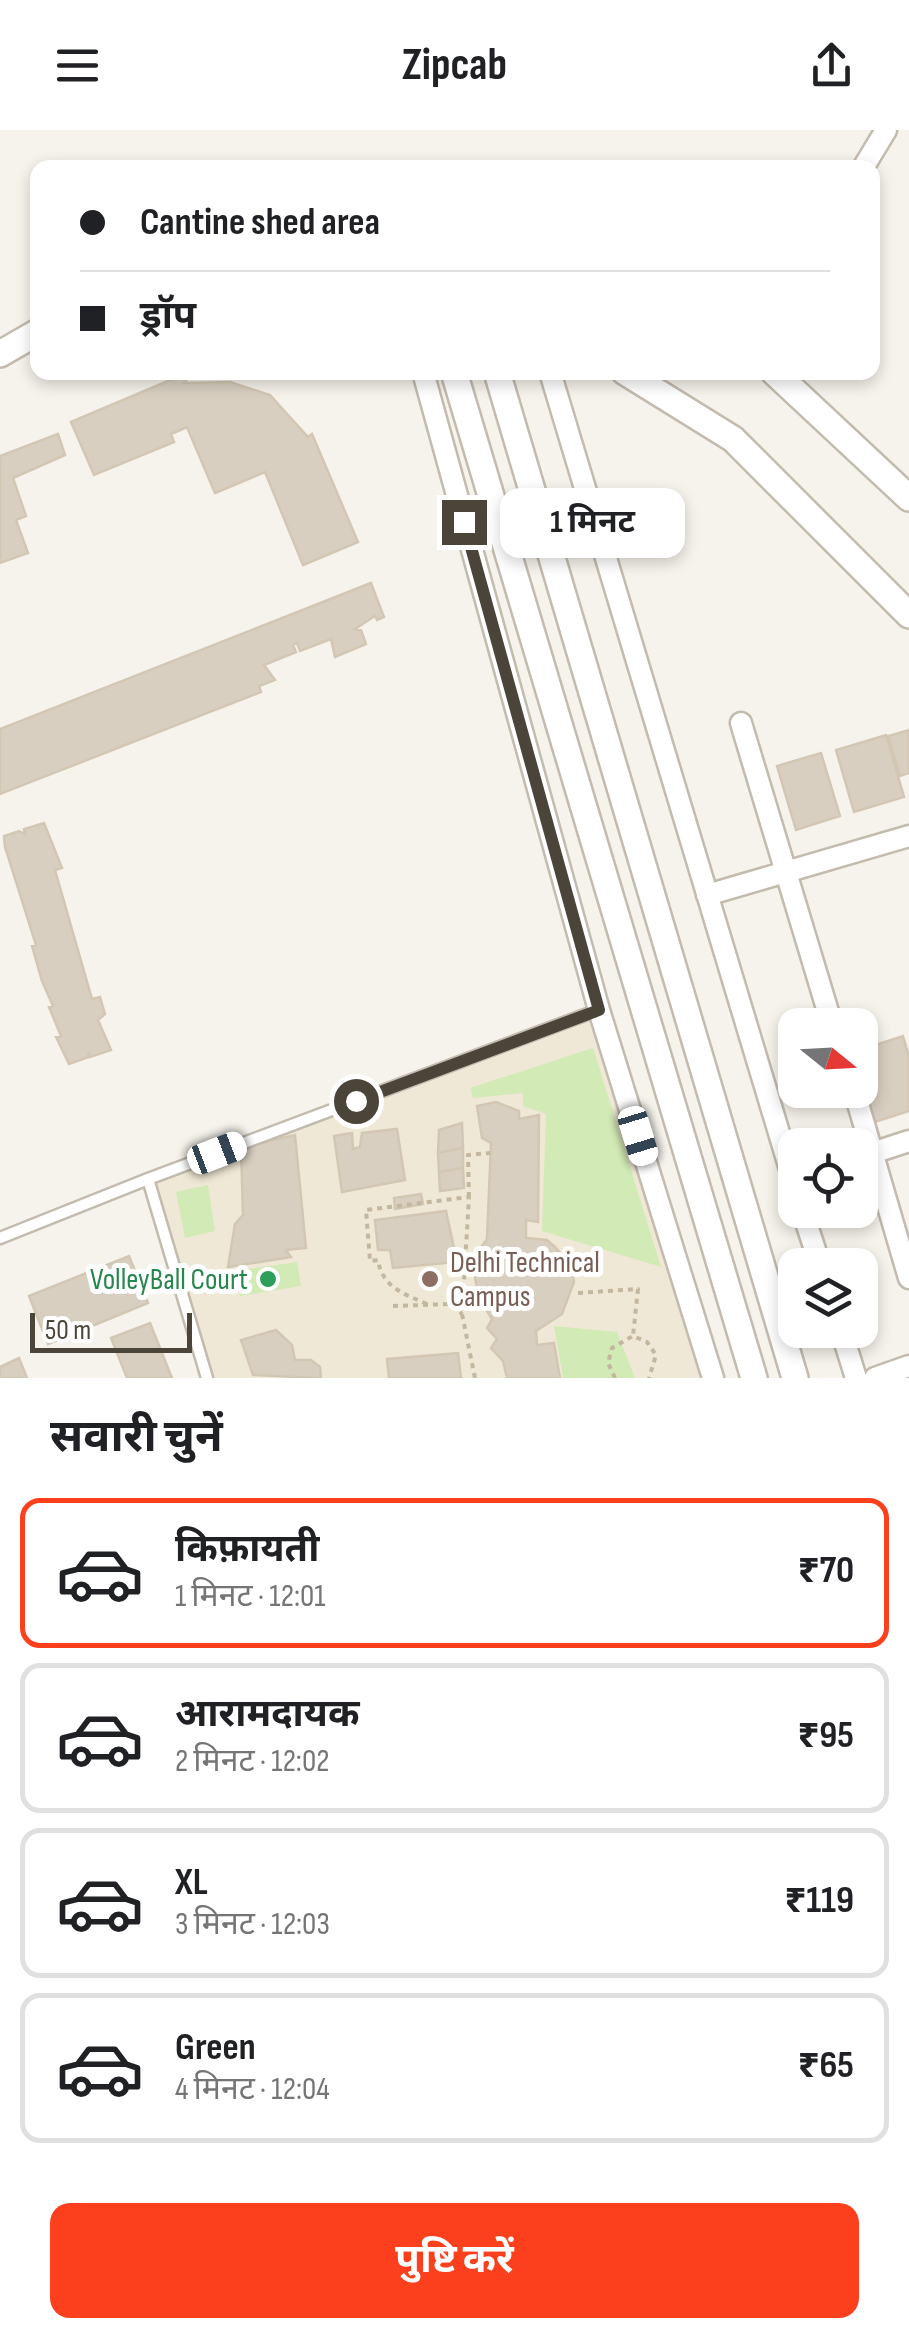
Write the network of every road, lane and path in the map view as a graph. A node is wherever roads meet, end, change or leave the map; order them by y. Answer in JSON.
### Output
{"nodes":[{"id":1,"x":886,"y":130,"type":"edge"},
{"id":2,"x":868,"y":160,"type":"edge"},
{"id":3,"x":30,"y":337,"type":"edge"},
{"id":4,"x":0,"y":354,"type":"edge"},
{"id":5,"x":425,"y":380,"type":"edge"},
{"id":6,"x":456,"y":380,"type":"edge"},
{"id":7,"x":500,"y":380,"type":"edge"},
{"id":8,"x":552,"y":380,"type":"edge"},
{"id":9,"x":638,"y":380,"type":"edge"},
{"id":10,"x":783,"y":380,"type":"edge"},
{"id":11,"x":909,"y":498,"type":"edge"},
{"id":12,"x":909,"y":615,"type":"edge"},
{"id":13,"x":740,"y":724,"type":"dead end"},
{"id":14,"x":909,"y":836,"type":"edge"},
{"id":15,"x":785,"y":872,"type":"junction"},
{"id":16,"x":707,"y":896,"type":"junction"},
{"id":17,"x":827,"y":1008,"type":"edge"},
{"id":18,"x":599,"y":1010,"type":"junction"},
{"id":19,"x":778,"y":1128,"type":"edge"},
{"id":20,"x":909,"y":1141,"type":"edge"},
{"id":21,"x":878,"y":1151,"type":"edge"},
{"id":22,"x":490,"y":1152,"type":"dead end"},
{"id":23,"x":148,"y":1179,"type":"junction"},
{"id":24,"x":878,"y":1189,"type":"edge"},
{"id":25,"x":469,"y":1196,"type":"junction"},
{"id":26,"x":0,"y":1238,"type":"edge"},
{"id":27,"x":909,"y":1278,"type":"edge"},
{"id":28,"x":578,"y":1293,"type":"dead end"},
{"id":29,"x":427,"y":1304,"type":"junction"},
{"id":30,"x":392,"y":1306,"type":"dead end"},
{"id":31,"x":462,"y":1314,"type":"junction"},
{"id":32,"x":633,"y":1336,"type":"junction"},
{"id":33,"x":846,"y":1348,"type":"edge"},
{"id":34,"x":909,"y":1366,"type":"edge"},
{"id":35,"x":208,"y":1378,"type":"edge"},
{"id":36,"x":475,"y":1378,"type":"edge"},
{"id":37,"x":615,"y":1378,"type":"edge"},
{"id":38,"x":650,"y":1378,"type":"edge"},
{"id":39,"x":713,"y":1378,"type":"edge"},
{"id":40,"x":754,"y":1378,"type":"edge"},
{"id":41,"x":796,"y":1378,"type":"edge"},
{"id":42,"x":856,"y":1378,"type":"edge"},
{"id":43,"x":875,"y":1378,"type":"edge"}],
"edges":[{"from":1,"to":2,"type":"street"},
{"from":3,"to":4,"type":"street"},
{"from":5,"to":18,"type":"street"},
{"from":6,"to":40,"type":"street"},
{"from":7,"to":41,"type":"street"},
{"from":8,"to":16,"type":"street"},
{"from":9,"to":12,"type":"street"},
{"from":10,"to":11,"type":"street"},
{"from":13,"to":15,"type":"street"},
{"from":14,"to":15,"type":"street"},
{"from":15,"to":16,"type":"street"},
{"from":15,"to":17,"type":"street"},
{"from":16,"to":19,"type":"street"},
{"from":18,"to":23,"type":"lane"},
{"from":18,"to":39,"type":"street"},
{"from":20,"to":21,"type":"street"},
{"from":22,"to":25,"type":"path"},
{"from":23,"to":26,"type":"lane"},
{"from":23,"to":35,"type":"lane"},
{"from":24,"to":27,"type":"street"},
{"from":25,"to":29,"type":"path"},
{"from":25,"to":31,"type":"path"},
{"from":28,"to":32,"type":"path"},
{"from":29,"to":30,"type":"path"},
{"from":29,"to":31,"type":"path"},
{"from":31,"to":36,"type":"path"},
{"from":32,"to":37,"type":"path"},
{"from":32,"to":38,"type":"path"},
{"from":33,"to":42,"type":"street"},
{"from":34,"to":43,"type":"street"}]}
